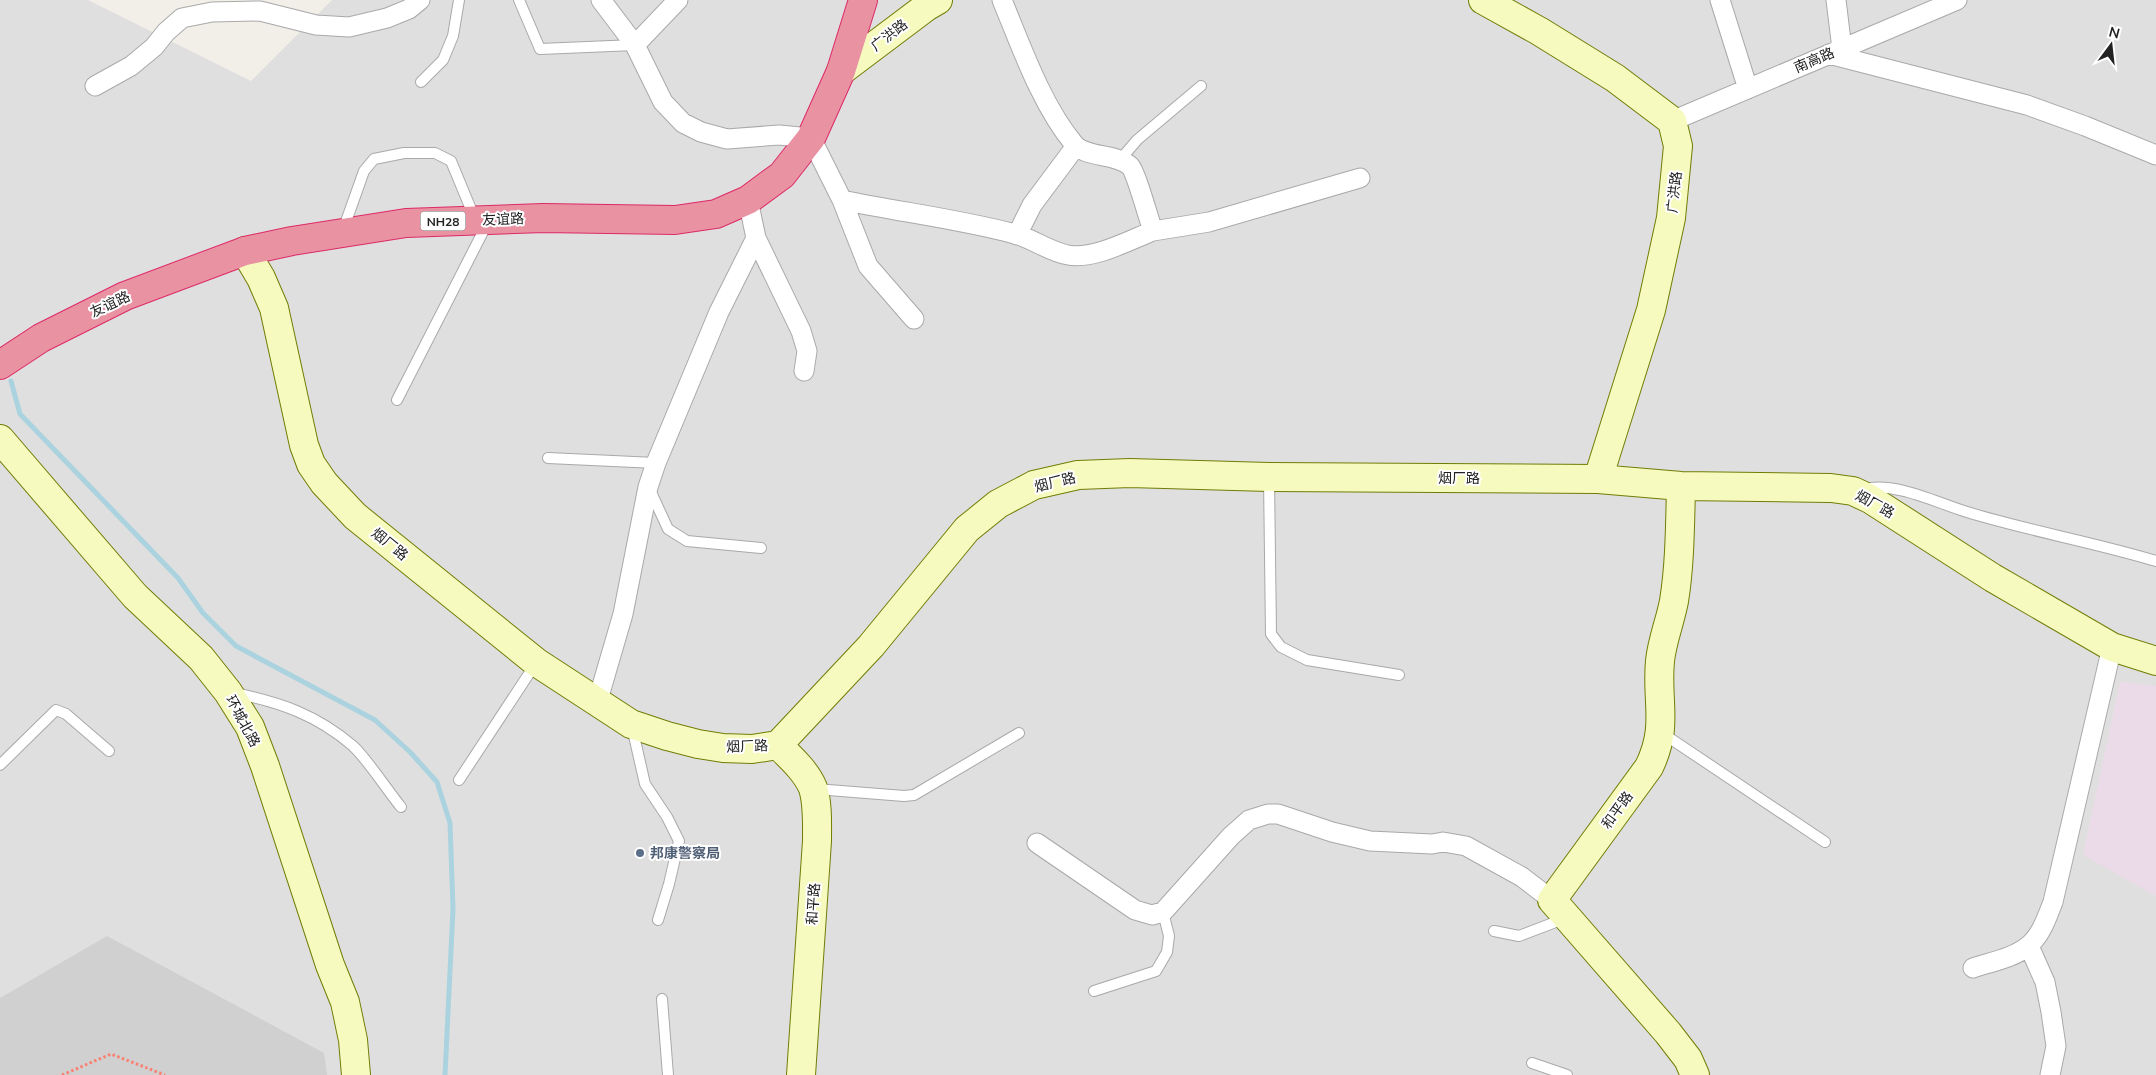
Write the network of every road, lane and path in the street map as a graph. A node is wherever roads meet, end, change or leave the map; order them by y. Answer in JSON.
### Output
{"nodes":[{"id":1,"x":420,"y":0,"type":"edge"},
{"id":2,"x":459,"y":0,"type":"edge"},
{"id":3,"x":519,"y":0,"type":"edge"},
{"id":4,"x":601,"y":0,"type":"edge"},
{"id":5,"x":678,"y":0,"type":"edge"},
{"id":6,"x":863,"y":0,"type":"edge"},
{"id":7,"x":938,"y":0,"type":"edge"},
{"id":8,"x":1002,"y":0,"type":"edge"},
{"id":9,"x":1483,"y":0,"type":"edge"},
{"id":10,"x":1720,"y":0,"type":"edge"},
{"id":11,"x":1836,"y":0,"type":"edge"},
{"id":12,"x":1957,"y":0,"type":"edge"},
{"id":13,"x":635,"y":45,"type":"junction"},
{"id":14,"x":1836,"y":52,"type":"junction"},
{"id":15,"x":842,"y":72,"type":"junction"},
{"id":16,"x":421,"y":82,"type":"dead end"},
{"id":17,"x":95,"y":86,"type":"dead end"},
{"id":18,"x":1202,"y":86,"type":"dead end"},
{"id":19,"x":1748,"y":88,"type":"junction"},
{"id":20,"x":1672,"y":121,"type":"junction"},
{"id":21,"x":811,"y":138,"type":"junction"},
{"id":22,"x":1076,"y":146,"type":"junction"},
{"id":23,"x":2156,"y":155,"type":"edge"},
{"id":24,"x":1120,"y":160,"type":"junction"},
{"id":25,"x":1360,"y":178,"type":"dead end"},
{"id":26,"x":748,"y":200,"type":"junction"},
{"id":27,"x":842,"y":200,"type":"junction"},
{"id":28,"x":482,"y":220,"type":"junction"},
{"id":29,"x":1152,"y":231,"type":"junction"},
{"id":30,"x":343,"y":232,"type":"junction"},
{"id":31,"x":1016,"y":235,"type":"junction"},
{"id":32,"x":756,"y":238,"type":"junction"},
{"id":33,"x":245,"y":251,"type":"junction"},
{"id":34,"x":914,"y":319,"type":"dead end"},
{"id":35,"x":0,"y":365,"type":"edge"},
{"id":36,"x":804,"y":372,"type":"dead end"},
{"id":37,"x":397,"y":400,"type":"dead end"},
{"id":38,"x":0,"y":440,"type":"edge"},
{"id":39,"x":548,"y":458,"type":"dead end"},
{"id":40,"x":656,"y":463,"type":"junction"},
{"id":41,"x":1269,"y":477,"type":"junction"},
{"id":42,"x":1598,"y":479,"type":"junction"},
{"id":43,"x":1681,"y":486,"type":"junction"},
{"id":44,"x":648,"y":487,"type":"junction"},
{"id":45,"x":1852,"y":491,"type":"junction"},
{"id":46,"x":761,"y":548,"type":"dead end"},
{"id":47,"x":2156,"y":561,"type":"edge"},
{"id":48,"x":2112,"y":647,"type":"junction"},
{"id":49,"x":2156,"y":661,"type":"edge"},
{"id":50,"x":536,"y":662,"type":"junction"},
{"id":51,"x":1399,"y":674,"type":"dead end"},
{"id":52,"x":228,"y":692,"type":"junction"},
{"id":53,"x":597,"y":703,"type":"junction"},
{"id":54,"x":631,"y":724,"type":"junction"},
{"id":55,"x":1661,"y":732,"type":"junction"},
{"id":56,"x":1019,"y":733,"type":"dead end"},
{"id":57,"x":778,"y":744,"type":"junction"},
{"id":58,"x":109,"y":750,"type":"dead end"},
{"id":59,"x":0,"y":766,"type":"edge"},
{"id":60,"x":459,"y":780,"type":"dead end"},
{"id":61,"x":812,"y":788,"type":"junction"},
{"id":62,"x":401,"y":807,"type":"dead end"},
{"id":63,"x":1825,"y":842,"type":"dead end"},
{"id":64,"x":1037,"y":843,"type":"dead end"},
{"id":65,"x":1559,"y":909,"type":"junction"},
{"id":66,"x":1162,"y":912,"type":"junction"},
{"id":67,"x":658,"y":920,"type":"dead end"},
{"id":68,"x":1494,"y":932,"type":"dead end"},
{"id":69,"x":2029,"y":946,"type":"junction"},
{"id":70,"x":1973,"y":968,"type":"dead end"},
{"id":71,"x":1094,"y":991,"type":"dead end"},
{"id":72,"x":662,"y":999,"type":"dead end"},
{"id":73,"x":1532,"y":1063,"type":"dead end"},
{"id":74,"x":152,"y":1070,"type":"junction"},
{"id":75,"x":62,"y":1075,"type":"edge"},
{"id":76,"x":151,"y":1075,"type":"edge"},
{"id":77,"x":165,"y":1075,"type":"edge"},
{"id":78,"x":356,"y":1075,"type":"edge"},
{"id":79,"x":668,"y":1075,"type":"edge"},
{"id":80,"x":801,"y":1075,"type":"edge"},
{"id":81,"x":1567,"y":1075,"type":"edge"},
{"id":82,"x":1695,"y":1075,"type":"edge"},
{"id":83,"x":2050,"y":1075,"type":"edge"}],
"edges":[{"from":1,"to":17,"type":"street"},
{"from":2,"to":16,"type":"lane"},
{"from":3,"to":13,"type":"lane"},
{"from":4,"to":13,"type":"street"},
{"from":5,"to":13,"type":"street"},
{"from":6,"to":15,"type":"highway","number":"NH28"},
{"from":7,"to":15,"type":"street","name":"广洪路"},
{"from":8,"to":22,"type":"street"},
{"from":9,"to":20,"type":"street"},
{"from":10,"to":19,"type":"street"},
{"from":11,"to":14,"type":"street"},
{"from":12,"to":14,"type":"street","name":"南高路"},
{"from":13,"to":21,"type":"street"},
{"from":14,"to":19,"type":"street","name":"南高路"},
{"from":14,"to":23,"type":"street"},
{"from":15,"to":21,"type":"highway","name":"友谊路","number":"NH28"},
{"from":18,"to":24,"type":"lane"},
{"from":19,"to":20,"type":"street","name":"南高路"},
{"from":20,"to":42,"type":"street","name":"广洪路"},
{"from":21,"to":26,"type":"highway","name":"友谊路","number":"NH28"},
{"from":21,"to":27,"type":"street"},
{"from":22,"to":24,"type":"street"},
{"from":22,"to":31,"type":"street"},
{"from":24,"to":29,"type":"street"},
{"from":25,"to":29,"type":"street"},
{"from":26,"to":28,"type":"highway","name":"友谊路","number":"NH28"},
{"from":26,"to":32,"type":"street"},
{"from":27,"to":31,"type":"street"},
{"from":27,"to":34,"type":"street"},
{"from":28,"to":30,"type":"highway","name":"友谊路","number":"NH28"},
{"from":28,"to":30,"type":"lane"},
{"from":28,"to":37,"type":"lane"},
{"from":29,"to":31,"type":"street"},
{"from":30,"to":33,"type":"highway","name":"友谊路","number":"NH28"},
{"from":32,"to":36,"type":"street"},
{"from":32,"to":40,"type":"street"},
{"from":33,"to":35,"type":"highway","name":"友谊路","number":"NH28"},
{"from":33,"to":50,"type":"street","name":"烟厂路"},
{"from":38,"to":52,"type":"street","name":"环城北路"},
{"from":39,"to":40,"type":"lane"},
{"from":40,"to":44,"type":"street"},
{"from":41,"to":42,"type":"street","name":"烟厂路"},
{"from":41,"to":51,"type":"lane"},
{"from":41,"to":57,"type":"street","name":"烟厂路"},
{"from":42,"to":43,"type":"street","name":"烟厂路"},
{"from":43,"to":45,"type":"street","name":"烟厂路"},
{"from":43,"to":55,"type":"street","name":"和平路"},
{"from":44,"to":46,"type":"lane"},
{"from":44,"to":53,"type":"street"},
{"from":45,"to":47,"type":"lane"},
{"from":45,"to":48,"type":"street","name":"烟厂路"},
{"from":48,"to":49,"type":"street","name":"烟厂路"},
{"from":48,"to":69,"type":"street"},
{"from":50,"to":53,"type":"street","name":"烟厂路"},
{"from":50,"to":60,"type":"lane"},
{"from":52,"to":62,"type":"lane"},
{"from":52,"to":78,"type":"street","name":"环城北路"},
{"from":53,"to":54,"type":"street","name":"烟厂路"},
{"from":54,"to":57,"type":"street","name":"烟厂路"},
{"from":54,"to":67,"type":"lane"},
{"from":55,"to":63,"type":"lane"},
{"from":55,"to":65,"type":"street","name":"和平路"},
{"from":56,"to":61,"type":"lane"},
{"from":57,"to":61,"type":"street","name":"和平路"},
{"from":58,"to":59,"type":"lane"},
{"from":61,"to":80,"type":"street","name":"和平路"},
{"from":64,"to":66,"type":"street"},
{"from":65,"to":66,"type":"street"},
{"from":65,"to":68,"type":"lane"},
{"from":65,"to":82,"type":"street"},
{"from":66,"to":71,"type":"lane"},
{"from":69,"to":70,"type":"street"},
{"from":69,"to":83,"type":"street"},
{"from":72,"to":79,"type":"lane"},
{"from":73,"to":81,"type":"lane"},
{"from":74,"to":75,"type":"path"},
{"from":74,"to":76,"type":"path"},
{"from":74,"to":77,"type":"path"}]}
